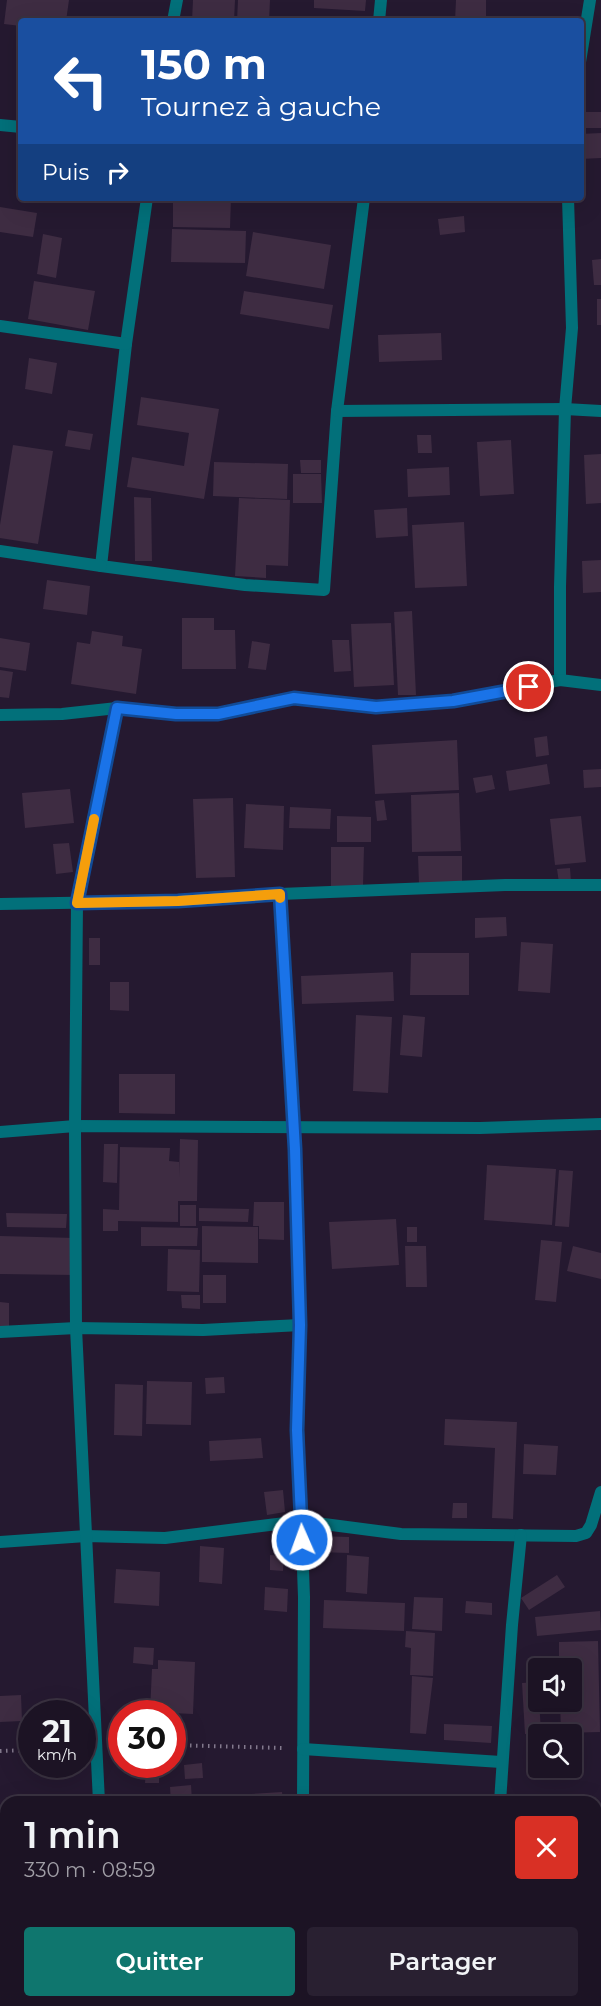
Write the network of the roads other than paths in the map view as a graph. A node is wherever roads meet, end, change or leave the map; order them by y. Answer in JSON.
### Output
{"nodes":[{"id":1,"x":177,"y":0,"type":"edge"},
{"id":2,"x":381,"y":0,"type":"edge"},
{"id":3,"x":590,"y":0,"type":"edge"},
{"id":4,"x":174,"y":18,"type":"edge"},
{"id":5,"x":379,"y":18,"type":"edge"},
{"id":6,"x":584,"y":37,"type":"edge"},
{"id":7,"x":0,"y":125,"type":"edge"},
{"id":8,"x":18,"y":127,"type":"edge"},
{"id":9,"x":147,"y":201,"type":"edge"},
{"id":10,"x":364,"y":201,"type":"edge"},
{"id":11,"x":568,"y":201,"type":"edge"},
{"id":12,"x":0,"y":326,"type":"edge"},
{"id":13,"x":126,"y":344,"type":"junction"},
{"id":14,"x":566,"y":409,"type":"junction"},
{"id":15,"x":337,"y":411,"type":"junction"},
{"id":16,"x":601,"y":411,"type":"edge"},
{"id":17,"x":0,"y":551,"type":"edge"},
{"id":18,"x":101,"y":566,"type":"junction"},
{"id":19,"x":560,"y":680,"type":"junction"},
{"id":20,"x":601,"y":686,"type":"edge"},
{"id":21,"x":117,"y":708,"type":"junction"},
{"id":22,"x":0,"y":715,"type":"edge"},
{"id":23,"x":601,"y":885,"type":"edge"},
{"id":24,"x":280,"y":894,"type":"junction"},
{"id":25,"x":77,"y":903,"type":"junction"},
{"id":26,"x":0,"y":904,"type":"edge"},
{"id":27,"x":601,"y":1124,"type":"edge"},
{"id":28,"x":75,"y":1126,"type":"junction"},
{"id":29,"x":294,"y":1127,"type":"junction"},
{"id":30,"x":0,"y":1132,"type":"edge"},
{"id":31,"x":300,"y":1325,"type":"junction"},
{"id":32,"x":76,"y":1328,"type":"junction"},
{"id":33,"x":0,"y":1332,"type":"edge"},
{"id":34,"x":601,"y":1492,"type":"edge"},
{"id":35,"x":301,"y":1521,"type":"junction"},
{"id":36,"x":521,"y":1535,"type":"junction"},
{"id":37,"x":86,"y":1536,"type":"junction"},
{"id":38,"x":0,"y":1542,"type":"edge"},
{"id":39,"x":303,"y":1749,"type":"junction"},
{"id":40,"x":501,"y":1762,"type":"junction"},
{"id":41,"x":99,"y":1796,"type":"edge"},
{"id":42,"x":303,"y":1796,"type":"edge"},
{"id":43,"x":500,"y":1796,"type":"edge"}],
"edges":[{"from":1,"to":4,"type":"street"},
{"from":2,"to":5,"type":"street"},
{"from":3,"to":6,"type":"street"},
{"from":7,"to":8,"type":"street"},
{"from":9,"to":13,"type":"street"},
{"from":10,"to":15,"type":"street"},
{"from":11,"to":14,"type":"street"},
{"from":12,"to":13,"type":"street"},
{"from":13,"to":18,"type":"street"},
{"from":14,"to":15,"type":"street"},
{"from":14,"to":16,"type":"street"},
{"from":14,"to":19,"type":"street"},
{"from":15,"to":18,"type":"street"},
{"from":17,"to":18,"type":"street"},
{"from":19,"to":20,"type":"street"},
{"from":19,"to":21,"type":"street"},
{"from":21,"to":22,"type":"street"},
{"from":21,"to":25,"type":"street"},
{"from":23,"to":24,"type":"street"},
{"from":24,"to":25,"type":"street"},
{"from":24,"to":29,"type":"street"},
{"from":25,"to":26,"type":"street"},
{"from":25,"to":28,"type":"street"},
{"from":27,"to":29,"type":"street"},
{"from":28,"to":29,"type":"street"},
{"from":28,"to":30,"type":"street"},
{"from":28,"to":32,"type":"street"},
{"from":29,"to":31,"type":"street"},
{"from":31,"to":32,"type":"street"},
{"from":31,"to":35,"type":"street"},
{"from":32,"to":33,"type":"street"},
{"from":32,"to":37,"type":"street"},
{"from":34,"to":36,"type":"street"},
{"from":35,"to":36,"type":"street"},
{"from":35,"to":37,"type":"street"},
{"from":35,"to":39,"type":"street"},
{"from":36,"to":40,"type":"street"},
{"from":37,"to":38,"type":"street"},
{"from":37,"to":41,"type":"street"},
{"from":39,"to":40,"type":"street"},
{"from":39,"to":42,"type":"street"},
{"from":40,"to":43,"type":"street"}]}
